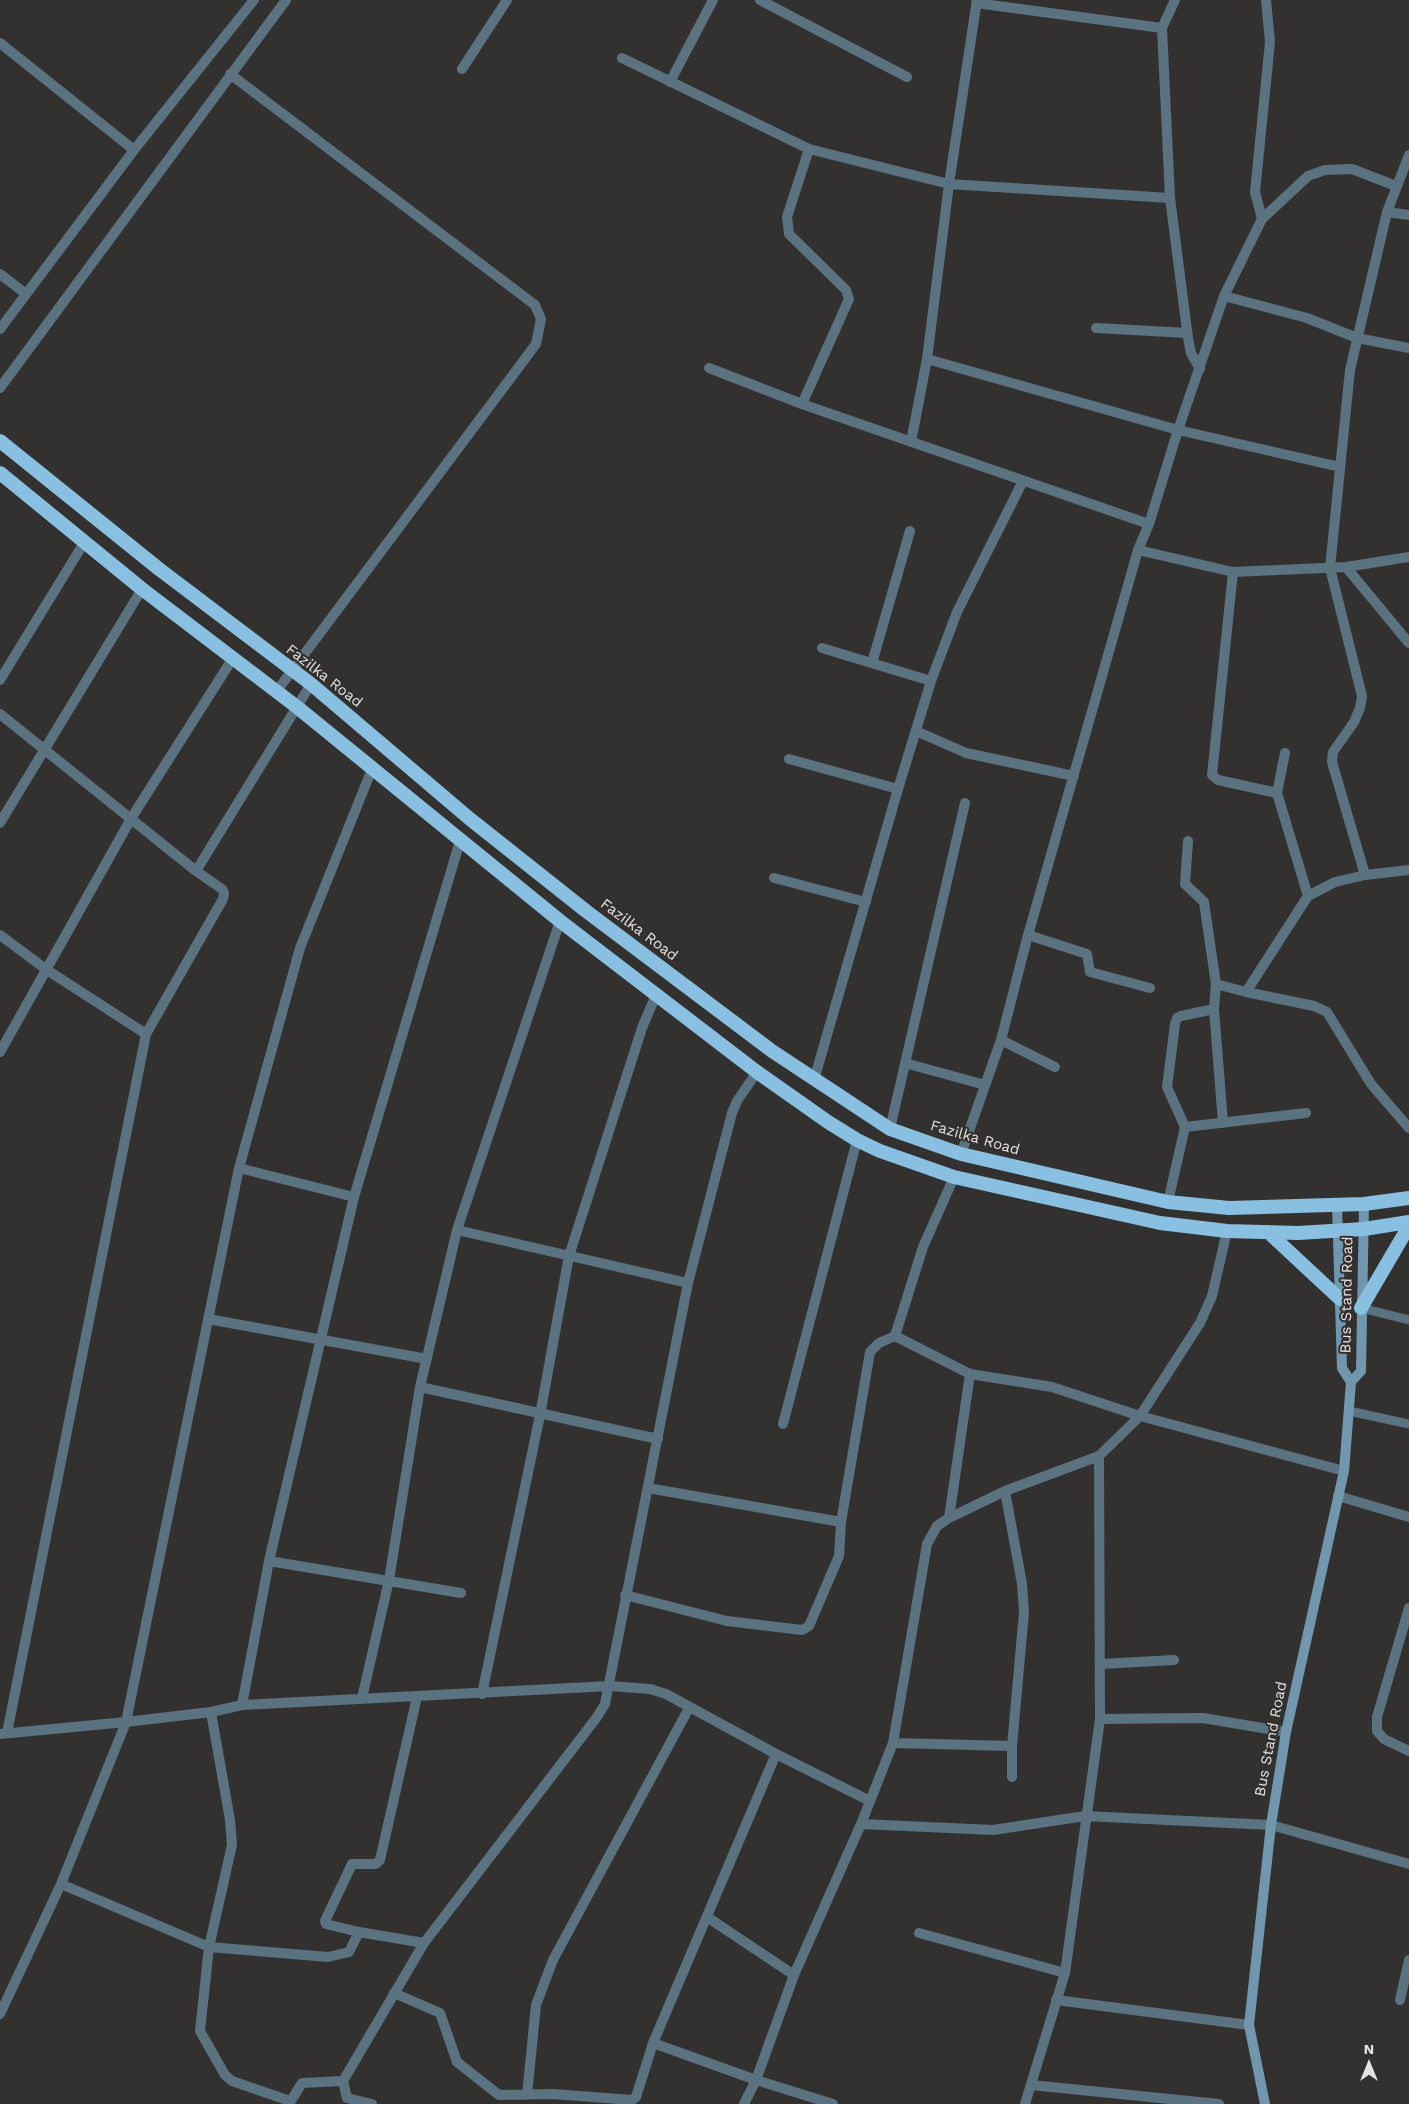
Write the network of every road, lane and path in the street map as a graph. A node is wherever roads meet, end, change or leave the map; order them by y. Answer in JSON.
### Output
{"nodes":[{"id":1,"x":254,"y":0,"type":"edge"},
{"id":2,"x":286,"y":0,"type":"edge"},
{"id":3,"x":507,"y":0,"type":"edge"},
{"id":4,"x":713,"y":0,"type":"edge"},
{"id":5,"x":760,"y":0,"type":"edge"},
{"id":6,"x":1175,"y":0,"type":"edge"},
{"id":7,"x":1266,"y":0,"type":"edge"},
{"id":8,"x":977,"y":1,"type":"edge"},
{"id":9,"x":1162,"y":28,"type":"junction"},
{"id":10,"x":0,"y":43,"type":"edge"},
{"id":11,"x":622,"y":58,"type":"dead end"},
{"id":12,"x":462,"y":68,"type":"dead end"},
{"id":13,"x":230,"y":74,"type":"junction"},
{"id":14,"x":907,"y":77,"type":"dead end"},
{"id":15,"x":670,"y":82,"type":"junction"},
{"id":16,"x":809,"y":149,"type":"junction"},
{"id":17,"x":134,"y":150,"type":"junction"},
{"id":18,"x":1409,"y":155,"type":"edge"},
{"id":19,"x":949,"y":184,"type":"junction"},
{"id":20,"x":1396,"y":186,"type":"junction"},
{"id":21,"x":1170,"y":198,"type":"junction"},
{"id":22,"x":1387,"y":212,"type":"junction"},
{"id":23,"x":1409,"y":214,"type":"edge"},
{"id":24,"x":1262,"y":219,"type":"junction"},
{"id":25,"x":0,"y":274,"type":"edge"},
{"id":26,"x":26,"y":294,"type":"junction"},
{"id":27,"x":1224,"y":296,"type":"junction"},
{"id":28,"x":1096,"y":328,"type":"dead end"},
{"id":29,"x":0,"y":329,"type":"edge"},
{"id":30,"x":1187,"y":333,"type":"junction"},
{"id":31,"x":1357,"y":338,"type":"junction"},
{"id":32,"x":1409,"y":348,"type":"edge"},
{"id":33,"x":927,"y":359,"type":"junction"},
{"id":34,"x":709,"y":368,"type":"dead end"},
{"id":35,"x":1200,"y":369,"type":"junction"},
{"id":36,"x":4,"y":376,"type":"edge"},
{"id":37,"x":0,"y":388,"type":"edge"},
{"id":38,"x":802,"y":404,"type":"junction"},
{"id":39,"x":1178,"y":430,"type":"junction"},
{"id":40,"x":0,"y":441,"type":"edge"},
{"id":41,"x":911,"y":442,"type":"junction"},
{"id":42,"x":1340,"y":467,"type":"junction"},
{"id":43,"x":0,"y":474,"type":"edge"},
{"id":44,"x":1022,"y":481,"type":"junction"},
{"id":45,"x":1149,"y":524,"type":"junction"},
{"id":46,"x":910,"y":531,"type":"dead end"},
{"id":47,"x":85,"y":541,"type":"junction"},
{"id":48,"x":1138,"y":550,"type":"junction"},
{"id":49,"x":1409,"y":557,"type":"edge"},
{"id":50,"x":1346,"y":567,"type":"junction"},
{"id":51,"x":1330,"y":568,"type":"junction"},
{"id":52,"x":1232,"y":572,"type":"junction"},
{"id":53,"x":142,"y":589,"type":"junction"},
{"id":54,"x":1409,"y":643,"type":"edge"},
{"id":55,"x":822,"y":648,"type":"dead end"},
{"id":56,"x":233,"y":658,"type":"junction"},
{"id":57,"x":872,"y":663,"type":"junction"},
{"id":58,"x":292,"y":671,"type":"junction"},
{"id":59,"x":0,"y":680,"type":"edge"},
{"id":60,"x":932,"y":681,"type":"junction"},
{"id":61,"x":311,"y":684,"type":"junction"},
{"id":62,"x":276,"y":692,"type":"junction"},
{"id":63,"x":297,"y":707,"type":"junction"},
{"id":64,"x":0,"y":714,"type":"edge"},
{"id":65,"x":916,"y":731,"type":"junction"},
{"id":66,"x":44,"y":749,"type":"junction"},
{"id":67,"x":1285,"y":753,"type":"dead end"},
{"id":68,"x":789,"y":759,"type":"dead end"},
{"id":69,"x":372,"y":769,"type":"junction"},
{"id":70,"x":1074,"y":776,"type":"junction"},
{"id":71,"x":898,"y":789,"type":"junction"},
{"id":72,"x":1277,"y":792,"type":"junction"},
{"id":73,"x":965,"y":804,"type":"dead end"},
{"id":74,"x":132,"y":817,"type":"junction"},
{"id":75,"x":0,"y":823,"type":"edge"},
{"id":76,"x":460,"y":841,"type":"junction"},
{"id":77,"x":1188,"y":841,"type":"dead end"},
{"id":78,"x":196,"y":870,"type":"junction"},
{"id":79,"x":1409,"y":870,"type":"edge"},
{"id":80,"x":1365,"y":875,"type":"junction"},
{"id":81,"x":774,"y":878,"type":"dead end"},
{"id":82,"x":1308,"y":896,"type":"junction"},
{"id":83,"x":866,"y":902,"type":"junction"},
{"id":84,"x":560,"y":921,"type":"junction"},
{"id":85,"x":0,"y":935,"type":"edge"},
{"id":86,"x":1028,"y":935,"type":"junction"},
{"id":87,"x":47,"y":970,"type":"junction"},
{"id":88,"x":1216,"y":984,"type":"junction"},
{"id":89,"x":1150,"y":988,"type":"dead end"},
{"id":90,"x":1246,"y":992,"type":"junction"},
{"id":91,"x":656,"y":995,"type":"junction"},
{"id":92,"x":1214,"y":1009,"type":"junction"},
{"id":93,"x":146,"y":1034,"type":"junction"},
{"id":94,"x":1001,"y":1040,"type":"junction"},
{"id":95,"x":0,"y":1052,"type":"edge"},
{"id":96,"x":905,"y":1063,"type":"junction"},
{"id":97,"x":1055,"y":1067,"type":"dead end"},
{"id":98,"x":757,"y":1072,"type":"junction"},
{"id":99,"x":814,"y":1080,"type":"junction"},
{"id":100,"x":985,"y":1085,"type":"junction"},
{"id":101,"x":1306,"y":1113,"type":"dead end"},
{"id":102,"x":1223,"y":1124,"type":"junction"},
{"id":103,"x":1185,"y":1127,"type":"junction"},
{"id":104,"x":1409,"y":1128,"type":"edge"},
{"id":105,"x":890,"y":1129,"type":"junction"},
{"id":106,"x":857,"y":1140,"type":"junction"},
{"id":107,"x":961,"y":1154,"type":"junction"},
{"id":108,"x":239,"y":1168,"type":"junction"},
{"id":109,"x":954,"y":1177,"type":"junction"},
{"id":110,"x":354,"y":1197,"type":"junction"},
{"id":111,"x":1409,"y":1198,"type":"edge"},
{"id":112,"x":1168,"y":1202,"type":"junction"},
{"id":113,"x":1364,"y":1204,"type":"junction"},
{"id":114,"x":1337,"y":1205,"type":"junction"},
{"id":115,"x":1409,"y":1222,"type":"edge"},
{"id":116,"x":1409,"y":1226,"type":"edge"},
{"id":117,"x":458,"y":1230,"type":"junction"},
{"id":118,"x":1364,"y":1230,"type":"junction"},
{"id":119,"x":1227,"y":1231,"type":"junction"},
{"id":120,"x":1339,"y":1231,"type":"junction"},
{"id":121,"x":1268,"y":1232,"type":"junction"},
{"id":122,"x":569,"y":1256,"type":"junction"},
{"id":123,"x":688,"y":1283,"type":"junction"},
{"id":124,"x":1340,"y":1299,"type":"junction"},
{"id":125,"x":1361,"y":1308,"type":"junction"},
{"id":126,"x":208,"y":1319,"type":"junction"},
{"id":127,"x":1409,"y":1320,"type":"edge"},
{"id":128,"x":896,"y":1336,"type":"junction"},
{"id":129,"x":321,"y":1339,"type":"junction"},
{"id":130,"x":427,"y":1359,"type":"junction"},
{"id":131,"x":970,"y":1374,"type":"junction"},
{"id":132,"x":1352,"y":1382,"type":"junction"},
{"id":133,"x":420,"y":1387,"type":"junction"},
{"id":134,"x":1349,"y":1411,"type":"junction"},
{"id":135,"x":540,"y":1415,"type":"junction"},
{"id":136,"x":1140,"y":1416,"type":"junction"},
{"id":137,"x":783,"y":1424,"type":"dead end"},
{"id":138,"x":1409,"y":1424,"type":"edge"},
{"id":139,"x":658,"y":1439,"type":"junction"},
{"id":140,"x":1099,"y":1456,"type":"junction"},
{"id":141,"x":1344,"y":1471,"type":"junction"},
{"id":142,"x":648,"y":1488,"type":"junction"},
{"id":143,"x":1005,"y":1491,"type":"junction"},
{"id":144,"x":1338,"y":1496,"type":"junction"},
{"id":145,"x":1409,"y":1517,"type":"edge"},
{"id":146,"x":949,"y":1518,"type":"junction"},
{"id":147,"x":841,"y":1522,"type":"junction"},
{"id":148,"x":269,"y":1561,"type":"junction"},
{"id":149,"x":389,"y":1580,"type":"junction"},
{"id":150,"x":461,"y":1593,"type":"dead end"},
{"id":151,"x":625,"y":1595,"type":"junction"},
{"id":152,"x":1409,"y":1608,"type":"edge"},
{"id":153,"x":1407,"y":1624,"type":"edge"},
{"id":154,"x":1174,"y":1660,"type":"dead end"},
{"id":155,"x":1101,"y":1664,"type":"junction"},
{"id":156,"x":610,"y":1686,"type":"junction"},
{"id":157,"x":482,"y":1694,"type":"junction"},
{"id":158,"x":417,"y":1697,"type":"junction"},
{"id":159,"x":362,"y":1698,"type":"junction"},
{"id":160,"x":242,"y":1705,"type":"junction"},
{"id":161,"x":689,"y":1708,"type":"junction"},
{"id":162,"x":211,"y":1712,"type":"junction"},
{"id":163,"x":1100,"y":1719,"type":"junction"},
{"id":164,"x":126,"y":1722,"type":"junction"},
{"id":165,"x":1286,"y":1732,"type":"junction"},
{"id":166,"x":4,"y":1733,"type":"edge"},
{"id":167,"x":893,"y":1743,"type":"junction"},
{"id":168,"x":1012,"y":1746,"type":"junction"},
{"id":169,"x":1409,"y":1751,"type":"edge"},
{"id":170,"x":776,"y":1754,"type":"junction"},
{"id":171,"x":1012,"y":1777,"type":"dead end"},
{"id":172,"x":870,"y":1800,"type":"junction"},
{"id":173,"x":1085,"y":1816,"type":"junction"},
{"id":174,"x":861,"y":1824,"type":"junction"},
{"id":175,"x":1271,"y":1825,"type":"junction"},
{"id":176,"x":1409,"y":1864,"type":"edge"},
{"id":177,"x":61,"y":1884,"type":"junction"},
{"id":178,"x":707,"y":1917,"type":"junction"},
{"id":179,"x":359,"y":1932,"type":"junction"},
{"id":180,"x":919,"y":1933,"type":"dead end"},
{"id":181,"x":424,"y":1943,"type":"junction"},
{"id":182,"x":209,"y":1947,"type":"junction"},
{"id":183,"x":1409,"y":1960,"type":"edge"},
{"id":184,"x":1065,"y":1973,"type":"junction"},
{"id":185,"x":794,"y":1975,"type":"junction"},
{"id":186,"x":394,"y":1993,"type":"junction"},
{"id":187,"x":1056,"y":2000,"type":"junction"},
{"id":188,"x":1400,"y":2000,"type":"dead end"},
{"id":189,"x":0,"y":2014,"type":"edge"},
{"id":190,"x":1249,"y":2025,"type":"junction"},
{"id":191,"x":653,"y":2043,"type":"junction"},
{"id":192,"x":343,"y":2080,"type":"junction"},
{"id":193,"x":756,"y":2080,"type":"junction"},
{"id":194,"x":1031,"y":2085,"type":"junction"},
{"id":195,"x":527,"y":2094,"type":"junction"},
{"id":196,"x":497,"y":2099,"type":"edge"},
{"id":197,"x":553,"y":2099,"type":"edge"},
{"id":198,"x":290,"y":2102,"type":"edge"},
{"id":199,"x":372,"y":2104,"type":"edge"},
{"id":200,"x":744,"y":2104,"type":"edge"},
{"id":201,"x":833,"y":2104,"type":"edge"},
{"id":202,"x":1025,"y":2104,"type":"edge"},
{"id":203,"x":1219,"y":2104,"type":"edge"},
{"id":204,"x":1265,"y":2104,"type":"edge"}],
"edges":[{"from":1,"to":17,"type":"street"},
{"from":2,"to":13,"type":"street"},
{"from":3,"to":12,"type":"street"},
{"from":4,"to":15,"type":"street"},
{"from":5,"to":14,"type":"street"},
{"from":6,"to":9,"type":"street"},
{"from":7,"to":24,"type":"street"},
{"from":8,"to":9,"type":"street"},
{"from":8,"to":19,"type":"street"},
{"from":9,"to":21,"type":"street"},
{"from":10,"to":17,"type":"street"},
{"from":11,"to":15,"type":"street"},
{"from":13,"to":36,"type":"street"},
{"from":13,"to":58,"type":"street"},
{"from":15,"to":16,"type":"street"},
{"from":16,"to":19,"type":"street"},
{"from":16,"to":38,"type":"street"},
{"from":17,"to":26,"type":"street"},
{"from":18,"to":20,"type":"street"},
{"from":19,"to":21,"type":"street"},
{"from":19,"to":33,"type":"street"},
{"from":20,"to":22,"type":"street"},
{"from":20,"to":24,"type":"street"},
{"from":21,"to":30,"type":"street"},
{"from":22,"to":23,"type":"street"},
{"from":22,"to":31,"type":"street"},
{"from":24,"to":27,"type":"street"},
{"from":25,"to":26,"type":"street"},
{"from":26,"to":29,"type":"street"},
{"from":27,"to":31,"type":"street"},
{"from":27,"to":35,"type":"street"},
{"from":28,"to":30,"type":"street"},
{"from":30,"to":35,"type":"street"},
{"from":31,"to":32,"type":"street"},
{"from":31,"to":42,"type":"street"},
{"from":33,"to":39,"type":"street"},
{"from":33,"to":41,"type":"street"},
{"from":34,"to":38,"type":"street"},
{"from":35,"to":39,"type":"street"},
{"from":36,"to":37,"type":"street"},
{"from":38,"to":41,"type":"street"},
{"from":39,"to":42,"type":"street"},
{"from":39,"to":45,"type":"street"},
{"from":40,"to":58,"type":"highway","name":"Fazilka Road"},
{"from":41,"to":44,"type":"street"},
{"from":42,"to":51,"type":"street"},
{"from":43,"to":47,"type":"highway"},
{"from":44,"to":45,"type":"street"},
{"from":44,"to":60,"type":"street"},
{"from":45,"to":48,"type":"street"},
{"from":46,"to":57,"type":"street"},
{"from":47,"to":53,"type":"highway"},
{"from":47,"to":59,"type":"street"},
{"from":48,"to":52,"type":"street"},
{"from":48,"to":70,"type":"street"},
{"from":49,"to":50,"type":"street"},
{"from":50,"to":51,"type":"street"},
{"from":50,"to":54,"type":"street"},
{"from":51,"to":52,"type":"street"},
{"from":51,"to":80,"type":"street"},
{"from":52,"to":72,"type":"street"},
{"from":53,"to":56,"type":"highway"},
{"from":53,"to":66,"type":"street"},
{"from":55,"to":57,"type":"street"},
{"from":56,"to":62,"type":"highway"},
{"from":56,"to":74,"type":"street"},
{"from":57,"to":60,"type":"street"},
{"from":58,"to":61,"type":"highway","name":"Fazilka Road"},
{"from":58,"to":62,"type":"street"},
{"from":60,"to":65,"type":"street"},
{"from":61,"to":63,"type":"street"},
{"from":61,"to":99,"type":"highway","name":"Fazilka Road"},
{"from":62,"to":63,"type":"highway"},
{"from":63,"to":69,"type":"highway"},
{"from":63,"to":78,"type":"street"},
{"from":64,"to":66,"type":"street"},
{"from":65,"to":70,"type":"street"},
{"from":65,"to":71,"type":"street"},
{"from":66,"to":74,"type":"street"},
{"from":66,"to":75,"type":"street"},
{"from":67,"to":72,"type":"street"},
{"from":68,"to":71,"type":"street"},
{"from":69,"to":76,"type":"highway"},
{"from":69,"to":108,"type":"street"},
{"from":70,"to":86,"type":"street"},
{"from":71,"to":83,"type":"street"},
{"from":72,"to":82,"type":"street"},
{"from":73,"to":96,"type":"street"},
{"from":74,"to":78,"type":"street"},
{"from":74,"to":87,"type":"street"},
{"from":76,"to":84,"type":"highway"},
{"from":76,"to":110,"type":"street"},
{"from":77,"to":88,"type":"street"},
{"from":78,"to":93,"type":"street"},
{"from":79,"to":80,"type":"street"},
{"from":80,"to":82,"type":"street"},
{"from":81,"to":83,"type":"street"},
{"from":82,"to":90,"type":"street"},
{"from":83,"to":99,"type":"street"},
{"from":84,"to":91,"type":"highway"},
{"from":84,"to":117,"type":"street"},
{"from":85,"to":87,"type":"street"},
{"from":86,"to":89,"type":"street"},
{"from":86,"to":94,"type":"street"},
{"from":87,"to":93,"type":"street"},
{"from":87,"to":95,"type":"street"},
{"from":88,"to":90,"type":"street"},
{"from":88,"to":92,"type":"street"},
{"from":90,"to":104,"type":"street"},
{"from":91,"to":98,"type":"highway"},
{"from":91,"to":122,"type":"street"},
{"from":92,"to":102,"type":"street"},
{"from":92,"to":103,"type":"street"},
{"from":93,"to":166,"type":"street"},
{"from":94,"to":97,"type":"street"},
{"from":94,"to":100,"type":"street"},
{"from":96,"to":100,"type":"street"},
{"from":96,"to":105,"type":"street"},
{"from":98,"to":106,"type":"highway"},
{"from":98,"to":123,"type":"street"},
{"from":99,"to":105,"type":"highway","name":"Fazilka Road"},
{"from":100,"to":107,"type":"street"},
{"from":101,"to":102,"type":"street"},
{"from":102,"to":103,"type":"street"},
{"from":103,"to":112,"type":"street"},
{"from":105,"to":107,"type":"highway","name":"Fazilka Road"},
{"from":106,"to":109,"type":"highway"},
{"from":106,"to":137,"type":"street"},
{"from":107,"to":112,"type":"highway","name":"Fazilka Road"},
{"from":108,"to":110,"type":"street"},
{"from":108,"to":126,"type":"street"},
{"from":109,"to":119,"type":"highway"},
{"from":109,"to":128,"type":"street"},
{"from":110,"to":129,"type":"street"},
{"from":111,"to":113,"type":"highway","name":"Fazilka Road"},
{"from":112,"to":114,"type":"highway","name":"Fazilka Road"},
{"from":113,"to":114,"type":"highway","name":"Fazilka Road"},
{"from":113,"to":118,"type":"main road","name":"Bus Stand Road"},
{"from":114,"to":120,"type":"main road","name":"Bus Stand Road"},
{"from":115,"to":118,"type":"highway"},
{"from":116,"to":125,"type":"highway"},
{"from":117,"to":122,"type":"street"},
{"from":117,"to":130,"type":"street"},
{"from":118,"to":120,"type":"highway"},
{"from":118,"to":125,"type":"main road","name":"Bus Stand Road"},
{"from":119,"to":121,"type":"highway"},
{"from":119,"to":136,"type":"street"},
{"from":120,"to":121,"type":"highway"},
{"from":120,"to":124,"type":"main road","name":"Bus Stand Road"},
{"from":121,"to":124,"type":"highway"},
{"from":122,"to":123,"type":"street"},
{"from":122,"to":135,"type":"street"},
{"from":123,"to":139,"type":"street"},
{"from":124,"to":132,"type":"main road","name":"Bus Stand Road"},
{"from":125,"to":127,"type":"lane"},
{"from":125,"to":132,"type":"main road","name":"Bus Stand Road"},
{"from":126,"to":129,"type":"street"},
{"from":126,"to":164,"type":"street"},
{"from":128,"to":131,"type":"street"},
{"from":128,"to":147,"type":"street"},
{"from":129,"to":130,"type":"street"},
{"from":129,"to":148,"type":"street"},
{"from":130,"to":133,"type":"street"},
{"from":131,"to":136,"type":"street"},
{"from":131,"to":146,"type":"street"},
{"from":132,"to":134,"type":"main road","name":"Bus Stand Road"},
{"from":133,"to":135,"type":"street"},
{"from":133,"to":149,"type":"street"},
{"from":134,"to":138,"type":"lane"},
{"from":134,"to":141,"type":"main road","name":"Bus Stand Road"},
{"from":135,"to":139,"type":"street"},
{"from":135,"to":157,"type":"street"},
{"from":136,"to":140,"type":"street"},
{"from":136,"to":141,"type":"street"},
{"from":139,"to":142,"type":"street"},
{"from":140,"to":143,"type":"street"},
{"from":140,"to":155,"type":"street"},
{"from":141,"to":144,"type":"main road","name":"Bus Stand Road"},
{"from":142,"to":147,"type":"street"},
{"from":142,"to":151,"type":"street"},
{"from":143,"to":146,"type":"street"},
{"from":143,"to":168,"type":"street"},
{"from":144,"to":145,"type":"street"},
{"from":144,"to":165,"type":"main road","name":"Bus Stand Road"},
{"from":146,"to":167,"type":"street"},
{"from":147,"to":151,"type":"street"},
{"from":148,"to":149,"type":"street"},
{"from":148,"to":160,"type":"street"},
{"from":149,"to":150,"type":"street"},
{"from":149,"to":159,"type":"street"},
{"from":151,"to":156,"type":"street"},
{"from":152,"to":153,"type":"street"},
{"from":153,"to":169,"type":"street"},
{"from":154,"to":155,"type":"street"},
{"from":155,"to":163,"type":"street"},
{"from":156,"to":157,"type":"street"},
{"from":156,"to":161,"type":"street"},
{"from":156,"to":181,"type":"street"},
{"from":157,"to":158,"type":"street"},
{"from":158,"to":159,"type":"street"},
{"from":158,"to":179,"type":"street"},
{"from":159,"to":160,"type":"street"},
{"from":160,"to":162,"type":"street"},
{"from":161,"to":170,"type":"street"},
{"from":161,"to":195,"type":"street"},
{"from":162,"to":164,"type":"street"},
{"from":162,"to":182,"type":"street"},
{"from":163,"to":165,"type":"street"},
{"from":163,"to":173,"type":"street"},
{"from":164,"to":166,"type":"street"},
{"from":164,"to":177,"type":"street"},
{"from":165,"to":175,"type":"main road","name":"Bus Stand Road"},
{"from":167,"to":168,"type":"street"},
{"from":167,"to":172,"type":"street"},
{"from":168,"to":171,"type":"street"},
{"from":170,"to":172,"type":"street"},
{"from":170,"to":178,"type":"street"},
{"from":172,"to":174,"type":"street"},
{"from":173,"to":174,"type":"street"},
{"from":173,"to":175,"type":"street"},
{"from":173,"to":184,"type":"street"},
{"from":174,"to":185,"type":"street"},
{"from":175,"to":176,"type":"street"},
{"from":175,"to":190,"type":"main road","name":"Bus Stand Road"},
{"from":177,"to":182,"type":"street"},
{"from":177,"to":189,"type":"street"},
{"from":178,"to":185,"type":"street"},
{"from":178,"to":191,"type":"street"},
{"from":179,"to":181,"type":"street"},
{"from":179,"to":182,"type":"street"},
{"from":180,"to":184,"type":"street"},
{"from":181,"to":186,"type":"street"},
{"from":182,"to":198,"type":"street"},
{"from":183,"to":188,"type":"street"},
{"from":184,"to":187,"type":"street"},
{"from":185,"to":193,"type":"street"},
{"from":186,"to":192,"type":"street"},
{"from":186,"to":196,"type":"street"},
{"from":187,"to":190,"type":"street"},
{"from":187,"to":194,"type":"street"},
{"from":190,"to":204,"type":"main road","name":"Bus Stand Road"},
{"from":191,"to":193,"type":"street"},
{"from":191,"to":197,"type":"street"},
{"from":192,"to":198,"type":"street"},
{"from":192,"to":199,"type":"street"},
{"from":193,"to":200,"type":"street"},
{"from":193,"to":201,"type":"street"},
{"from":194,"to":202,"type":"street"},
{"from":194,"to":203,"type":"street"},
{"from":195,"to":196,"type":"street"},
{"from":195,"to":197,"type":"street"}]}
